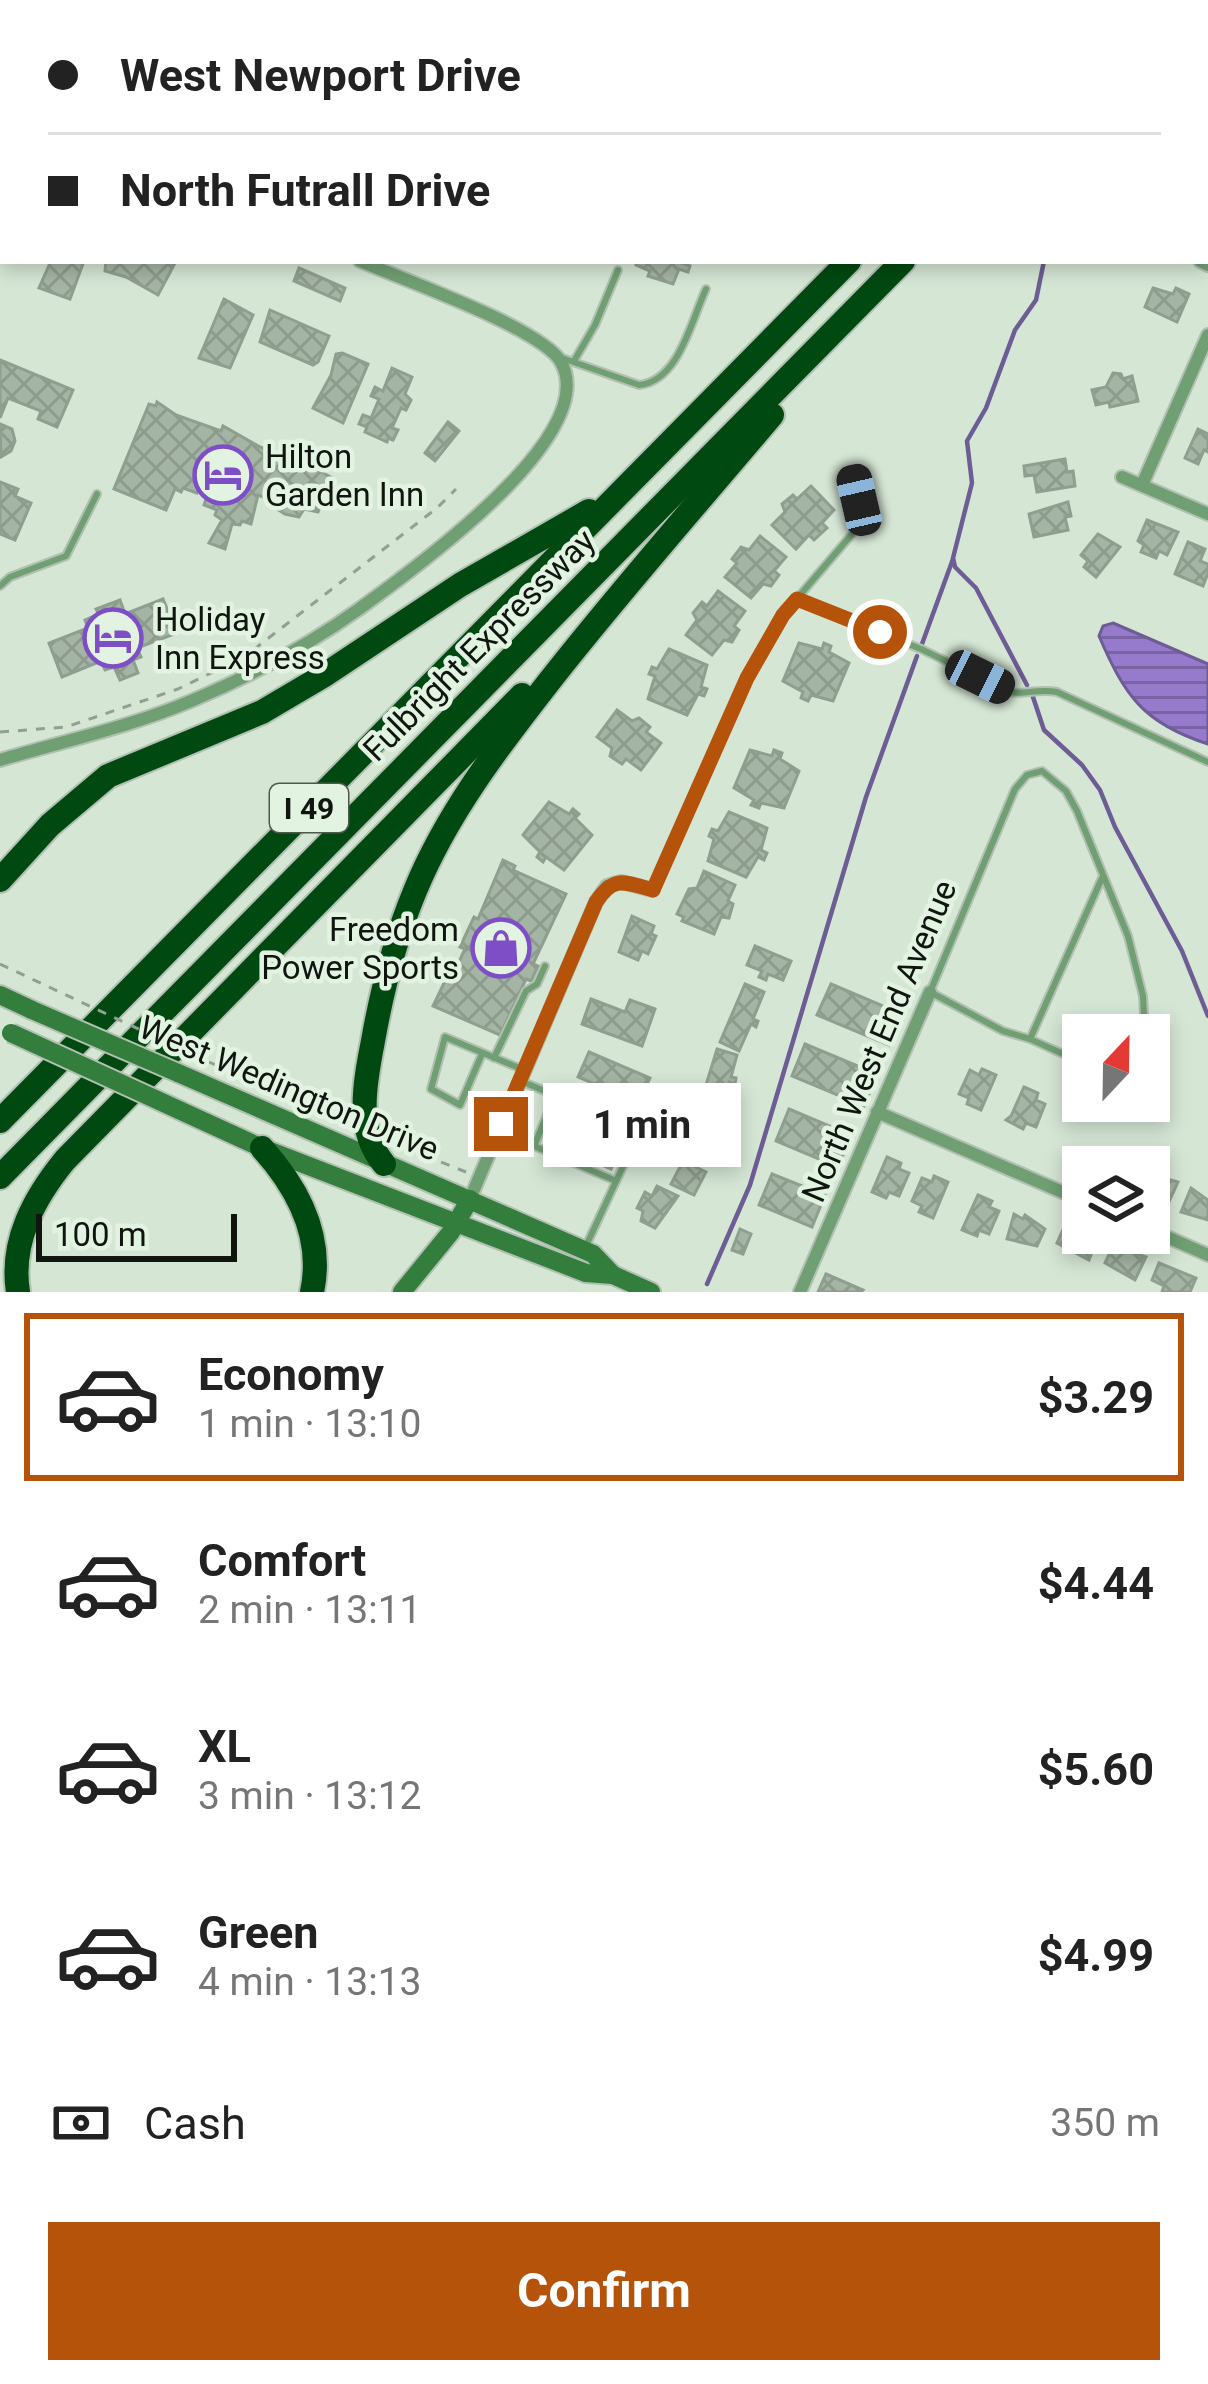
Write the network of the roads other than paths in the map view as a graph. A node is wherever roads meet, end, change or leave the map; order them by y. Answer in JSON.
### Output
{"nodes":[{"id":1,"x":375,"y":264,"type":"edge"},
{"id":2,"x":846,"y":264,"type":"edge"},
{"id":3,"x":900,"y":264,"type":"edge"},
{"id":4,"x":618,"y":270,"type":"dead end"},
{"id":5,"x":706,"y":289,"type":"dead end"},
{"id":6,"x":1208,"y":335,"type":"edge"},
{"id":7,"x":566,"y":362,"type":"junction"},
{"id":8,"x":853,"y":471,"type":"dead end"},
{"id":9,"x":1122,"y":477,"type":"dead end"},
{"id":10,"x":1142,"y":485,"type":"junction"},
{"id":11,"x":97,"y":494,"type":"dead end"},
{"id":12,"x":617,"y":495,"type":"junction"},
{"id":13,"x":1208,"y":514,"type":"edge"},
{"id":14,"x":0,"y":586,"type":"edge"},
{"id":15,"x":797,"y":599,"type":"junction"},
{"id":16,"x":585,"y":636,"type":"junction"},
{"id":17,"x":0,"y":760,"type":"edge"},
{"id":18,"x":1208,"y":762,"type":"edge"},
{"id":19,"x":1102,"y":878,"type":"junction"},
{"id":20,"x":0,"y":880,"type":"edge"},
{"id":21,"x":653,"y":890,"type":"joint"},
{"id":22,"x":545,"y":966,"type":"dead end"},
{"id":23,"x":930,"y":992,"type":"junction"},
{"id":24,"x":0,"y":995,"type":"edge"},
{"id":25,"x":1144,"y":1014,"type":"edge"},
{"id":26,"x":6,"y":1031,"type":"edge"},
{"id":27,"x":1030,"y":1039,"type":"junction"},
{"id":28,"x":482,"y":1054,"type":"junction"},
{"id":29,"x":1062,"y":1054,"type":"edge"},
{"id":30,"x":494,"y":1058,"type":"junction"},
{"id":31,"x":522,"y":1075,"type":"junction"},
{"id":32,"x":555,"y":1096,"type":"junction"},
{"id":33,"x":877,"y":1112,"type":"junction"},
{"id":34,"x":0,"y":1121,"type":"edge"},
{"id":35,"x":262,"y":1148,"type":"junction"},
{"id":36,"x":384,"y":1164,"type":"junction"},
{"id":37,"x":0,"y":1178,"type":"edge"},
{"id":38,"x":616,"y":1181,"type":"junction"},
{"id":39,"x":1062,"y":1192,"type":"edge"},
{"id":40,"x":470,"y":1199,"type":"junction"},
{"id":41,"x":457,"y":1223,"type":"junction"},
{"id":42,"x":1170,"y":1238,"type":"edge"},
{"id":43,"x":584,"y":1250,"type":"junction"},
{"id":44,"x":1208,"y":1255,"type":"edge"},
{"id":45,"x":613,"y":1275,"type":"junction"},
{"id":46,"x":17,"y":1292,"type":"edge"},
{"id":47,"x":312,"y":1292,"type":"edge"},
{"id":48,"x":402,"y":1292,"type":"edge"},
{"id":49,"x":651,"y":1292,"type":"edge"},
{"id":50,"x":800,"y":1292,"type":"edge"}],
"edges":[{"from":1,"to":7,"type":"street"},
{"from":2,"to":12,"type":"highway","name":"Fulbright Expressway","number":"I 49"},
{"from":3,"to":16,"type":"highway"},
{"from":3,"to":37,"type":"highway","name":"Fulbright Expressway","number":"I 49"},
{"from":4,"to":7,"type":"lane"},
{"from":5,"to":7,"type":"lane"},
{"from":6,"to":10,"type":"street"},
{"from":7,"to":17,"type":"street"},
{"from":8,"to":15,"type":"lane"},
{"from":9,"to":10,"type":"street"},
{"from":10,"to":13,"type":"street"},
{"from":11,"to":14,"type":"lane"},
{"from":12,"to":20,"type":"highway"},
{"from":12,"to":34,"type":"highway","name":"Fulbright Expressway","number":"I 49"},
{"from":15,"to":18,"type":"lane"},
{"from":15,"to":21,"type":"lane"},
{"from":16,"to":36,"type":"highway"},
{"from":16,"to":46,"type":"highway"},
{"from":19,"to":23,"type":"lane","name":"North West End Avenue"},
{"from":19,"to":25,"type":"lane"},
{"from":19,"to":27,"type":"lane"},
{"from":21,"to":31,"type":"street"},
{"from":22,"to":30,"type":"lane"},
{"from":23,"to":27,"type":"lane"},
{"from":23,"to":33,"type":"street","name":"North West End Avenue"},
{"from":24,"to":36,"type":"main road","name":"West Wedington Drive","bridge":true},
{"from":26,"to":35,"type":"main road","name":"West Wedington Drive","bridge":true},
{"from":27,"to":29,"type":"lane"},
{"from":28,"to":28,"type":"lane"},
{"from":28,"to":30,"type":"lane"},
{"from":30,"to":31,"type":"lane"},
{"from":31,"to":32,"type":"lane"},
{"from":31,"to":40,"type":"street"},
{"from":32,"to":38,"type":"lane"},
{"from":32,"to":38,"type":"lane"},
{"from":33,"to":39,"type":"street"},
{"from":33,"to":50,"type":"street","name":"North West End Avenue"},
{"from":35,"to":41,"type":"main road","name":"West Wedington Drive"},
{"from":35,"to":47,"type":"highway"},
{"from":36,"to":40,"type":"main road","name":"West Wedington Drive"},
{"from":38,"to":43,"type":"lane"},
{"from":40,"to":41,"type":"main road"},
{"from":40,"to":43,"type":"main road","name":"West Wedington Drive"},
{"from":41,"to":45,"type":"main road","name":"West Wedington Drive"},
{"from":41,"to":48,"type":"main road"},
{"from":42,"to":44,"type":"street"},
{"from":43,"to":45,"type":"main road","name":"West Wedington Drive"},
{"from":45,"to":49,"type":"main road","name":"West Wedington Drive"}]}
